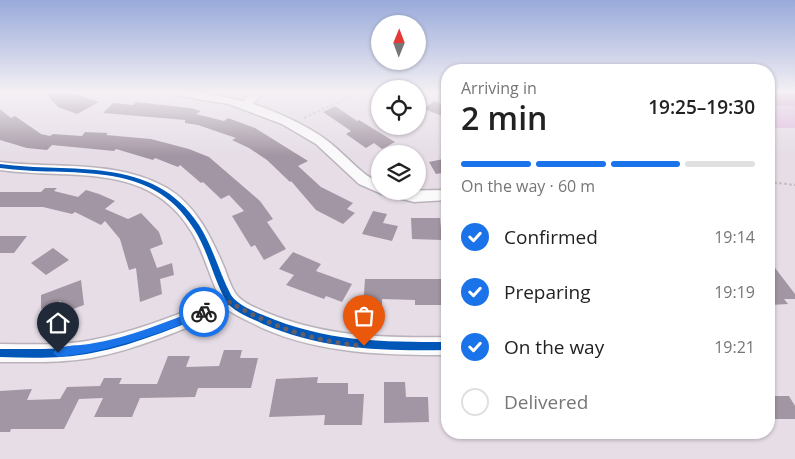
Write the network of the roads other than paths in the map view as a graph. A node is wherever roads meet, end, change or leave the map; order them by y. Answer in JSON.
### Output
{"nodes":[{"id":1,"x":265,"y":113,"type":"edge"},
{"id":2,"x":0,"y":166,"type":"edge"},
{"id":3,"x":371,"y":184,"type":"edge"},
{"id":4,"x":441,"y":195,"type":"edge"},
{"id":5,"x":426,"y":196,"type":"edge"},
{"id":6,"x":230,"y":302,"type":"junction"},
{"id":7,"x":441,"y":346,"type":"edge"},
{"id":8,"x":0,"y":353,"type":"edge"}],
"edges":[{"from":1,"to":3,"type":"street"},
{"from":2,"to":6,"type":"street"},
{"from":4,"to":5,"type":"street"},
{"from":6,"to":7,"type":"street"},
{"from":6,"to":8,"type":"street"}]}
